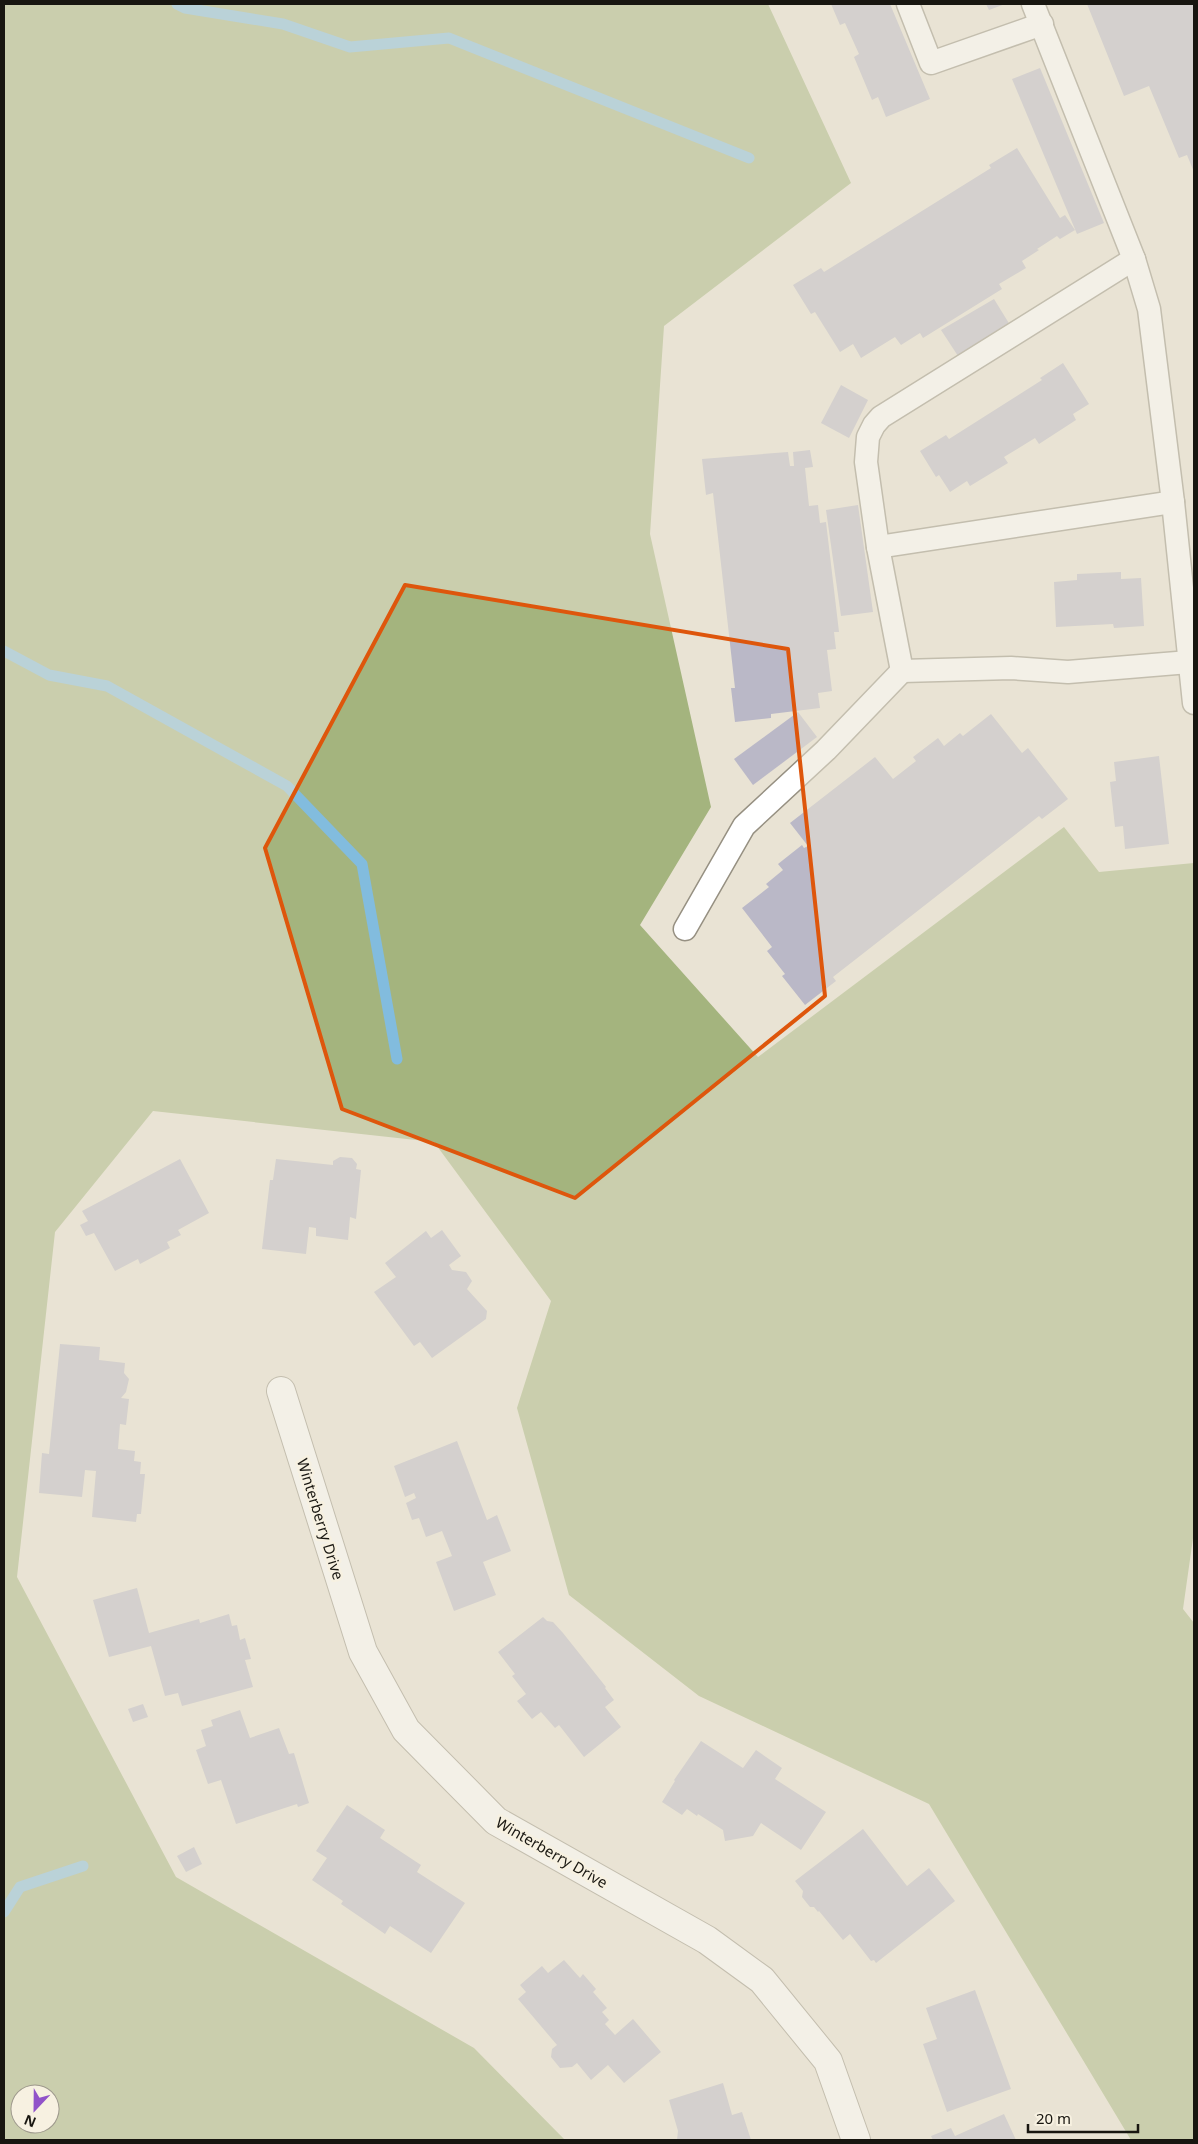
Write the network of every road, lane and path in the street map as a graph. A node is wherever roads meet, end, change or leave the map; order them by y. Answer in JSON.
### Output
{"nodes":[{"id":1,"x":908,"y":4,"type":"edge"},
{"id":2,"x":1033,"y":4,"type":"edge"},
{"id":3,"x":1042,"y":24,"type":"junction"},
{"id":4,"x":1134,"y":259,"type":"junction"},
{"id":5,"x":1173,"y":502,"type":"junction"},
{"id":6,"x":878,"y":547,"type":"junction"},
{"id":7,"x":1189,"y":662,"type":"junction"},
{"id":8,"x":902,"y":672,"type":"junction"},
{"id":9,"x":1194,"y":703,"type":"edge"},
{"id":10,"x":685,"y":929,"type":"dead end"},
{"id":11,"x":281,"y":1391,"type":"dead end"},
{"id":12,"x":856,"y":2140,"type":"edge"}],
"edges":[{"from":1,"to":3,"type":"lane"},
{"from":2,"to":3,"type":"lane"},
{"from":3,"to":4,"type":"lane"},
{"from":4,"to":5,"type":"lane"},
{"from":4,"to":6,"type":"lane"},
{"from":5,"to":6,"type":"lane"},
{"from":5,"to":7,"type":"lane"},
{"from":6,"to":8,"type":"lane"},
{"from":7,"to":8,"type":"lane"},
{"from":7,"to":9,"type":"lane"},
{"from":8,"to":10,"type":"lane"},
{"from":11,"to":12,"type":"street","name":"Winterberry Drive"}]}
